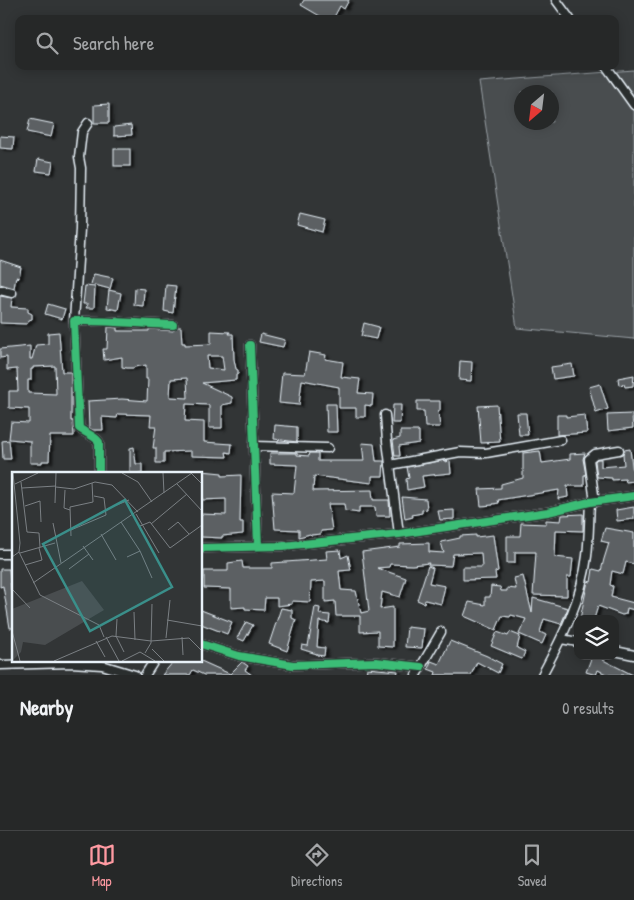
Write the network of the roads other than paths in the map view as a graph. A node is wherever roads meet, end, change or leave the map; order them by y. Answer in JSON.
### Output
{"nodes":[{"id":1,"x":556,"y":0,"type":"edge"},
{"id":2,"x":567,"y":15,"type":"edge"},
{"id":3,"x":609,"y":70,"type":"edge"},
{"id":4,"x":634,"y":104,"type":"edge"},
{"id":5,"x":88,"y":123,"type":"dead end"},
{"id":6,"x":0,"y":290,"type":"edge"},
{"id":7,"x":12,"y":293,"type":"dead end"},
{"id":8,"x":74,"y":321,"type":"junction"},
{"id":9,"x":173,"y":325,"type":"dead end"},
{"id":10,"x":250,"y":345,"type":"dead end"},
{"id":11,"x":385,"y":415,"type":"dead end"},
{"id":12,"x":561,"y":440,"type":"dead end"},
{"id":13,"x":254,"y":446,"type":"junction"},
{"id":14,"x":328,"y":448,"type":"dead end"},
{"id":15,"x":620,"y":450,"type":"dead end"},
{"id":16,"x":390,"y":465,"type":"junction"},
{"id":17,"x":99,"y":472,"type":"edge"},
{"id":18,"x":634,"y":496,"type":"edge"},
{"id":19,"x":592,"y":502,"type":"junction"},
{"id":20,"x":399,"y":534,"type":"junction"},
{"id":21,"x":258,"y":546,"type":"junction"},
{"id":22,"x":202,"y":548,"type":"edge"},
{"id":23,"x":440,"y":632,"type":"dead end"},
{"id":24,"x":561,"y":639,"type":"junction"},
{"id":25,"x":574,"y":641,"type":"edge"},
{"id":26,"x":202,"y":644,"type":"edge"},
{"id":27,"x":619,"y":652,"type":"edge"},
{"id":28,"x":634,"y":655,"type":"edge"},
{"id":29,"x":153,"y":662,"type":"edge"},
{"id":30,"x":0,"y":665,"type":"edge"},
{"id":31,"x":421,"y":667,"type":"junction"},
{"id":32,"x":135,"y":675,"type":"edge"},
{"id":33,"x":145,"y":675,"type":"edge"},
{"id":34,"x":416,"y":675,"type":"edge"},
{"id":35,"x":542,"y":675,"type":"edge"}],
"edges":[{"from":1,"to":2,"type":"street"},
{"from":3,"to":4,"type":"street"},
{"from":5,"to":8,"type":"street"},
{"from":6,"to":7,"type":"street"},
{"from":8,"to":9,"type":"street"},
{"from":8,"to":17,"type":"street"},
{"from":10,"to":13,"type":"street"},
{"from":11,"to":16,"type":"street"},
{"from":12,"to":16,"type":"street"},
{"from":13,"to":14,"type":"street"},
{"from":13,"to":21,"type":"street"},
{"from":15,"to":19,"type":"street"},
{"from":16,"to":20,"type":"street"},
{"from":18,"to":19,"type":"street"},
{"from":19,"to":20,"type":"street"},
{"from":19,"to":24,"type":"street"},
{"from":20,"to":21,"type":"street"},
{"from":21,"to":22,"type":"street"},
{"from":23,"to":31,"type":"street"},
{"from":24,"to":25,"type":"street"},
{"from":24,"to":35,"type":"street"},
{"from":26,"to":31,"type":"street"},
{"from":27,"to":28,"type":"street"},
{"from":29,"to":33,"type":"street"},
{"from":30,"to":32,"type":"street"},
{"from":31,"to":34,"type":"street"}]}
